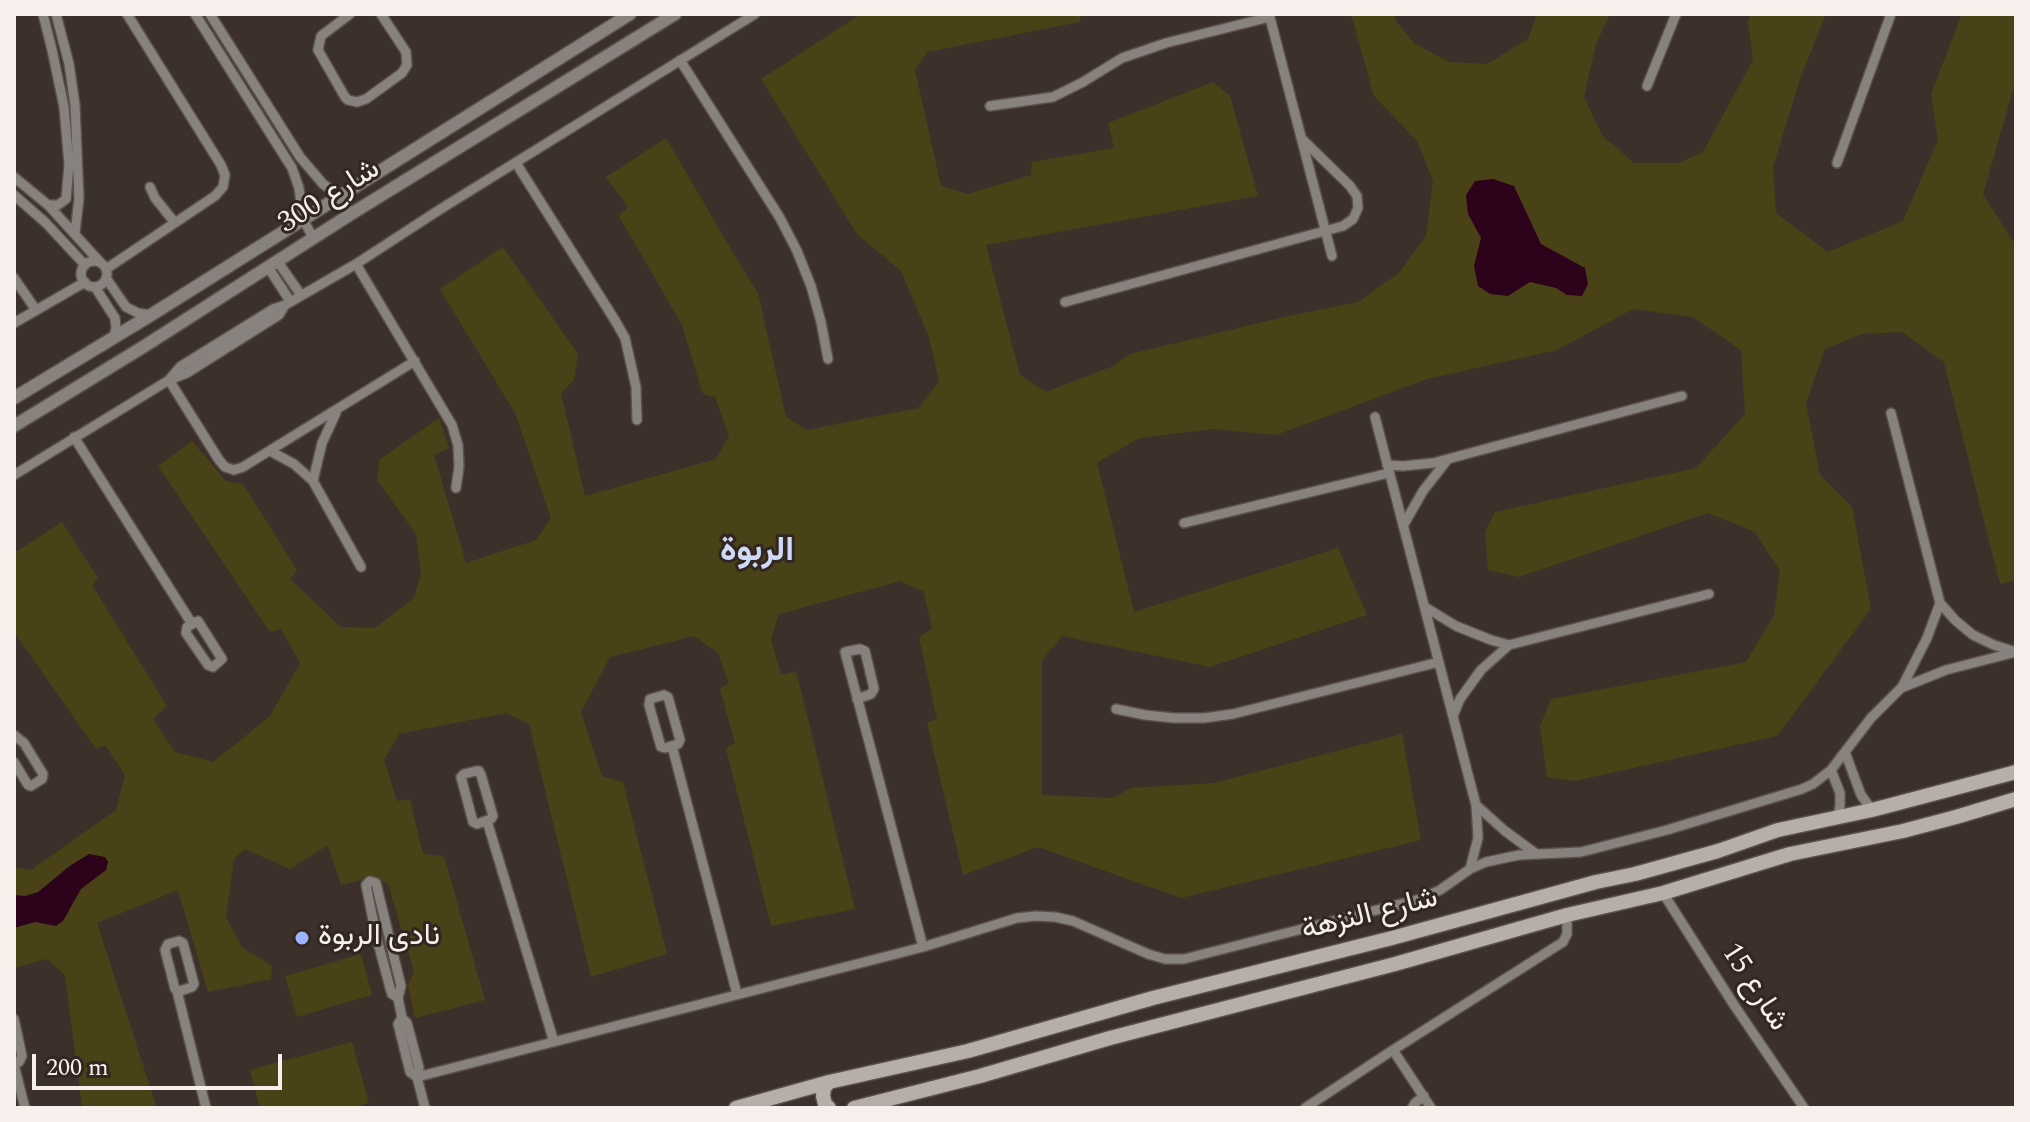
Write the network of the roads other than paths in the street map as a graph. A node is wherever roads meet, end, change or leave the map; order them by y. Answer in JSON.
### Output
{"nodes":[{"id":1,"x":43,"y":14,"type":"edge"},
{"id":2,"x":56,"y":14,"type":"edge"},
{"id":3,"x":127,"y":14,"type":"edge"},
{"id":4,"x":195,"y":14,"type":"edge"},
{"id":5,"x":210,"y":14,"type":"edge"},
{"id":6,"x":350,"y":14,"type":"edge"},
{"id":7,"x":381,"y":14,"type":"edge"},
{"id":8,"x":630,"y":14,"type":"edge"},
{"id":9,"x":675,"y":14,"type":"edge"},
{"id":10,"x":755,"y":14,"type":"edge"},
{"id":11,"x":1676,"y":14,"type":"edge"},
{"id":12,"x":1891,"y":14,"type":"edge"},
{"id":13,"x":1269,"y":16,"type":"edge"},
{"id":14,"x":224,"y":38,"type":"junction"},
{"id":15,"x":214,"y":45,"type":"junction"},
{"id":16,"x":680,"y":60,"type":"junction"},
{"id":17,"x":1647,"y":86,"type":"dead end"},
{"id":18,"x":75,"y":105,"type":"junction"},
{"id":19,"x":990,"y":106,"type":"dead end"},
{"id":20,"x":64,"y":107,"type":"junction"},
{"id":21,"x":1301,"y":138,"type":"junction"},
{"id":22,"x":516,"y":163,"type":"junction"},
{"id":23,"x":1837,"y":163,"type":"dead end"},
{"id":24,"x":314,"y":174,"type":"junction"},
{"id":25,"x":14,"y":177,"type":"edge"},
{"id":26,"x":150,"y":187,"type":"dead end"},
{"id":27,"x":299,"y":188,"type":"junction"},
{"id":28,"x":14,"y":195,"type":"edge"},
{"id":29,"x":68,"y":195,"type":"junction"},
{"id":30,"x":340,"y":196,"type":"junction"},
{"id":31,"x":79,"y":198,"type":"junction"},
{"id":32,"x":48,"y":205,"type":"junction"},
{"id":33,"x":351,"y":214,"type":"junction"},
{"id":34,"x":303,"y":219,"type":"junction"},
{"id":35,"x":175,"y":223,"type":"junction"},
{"id":36,"x":1326,"y":232,"type":"junction"},
{"id":37,"x":75,"y":233,"type":"junction"},
{"id":38,"x":313,"y":238,"type":"junction"},
{"id":39,"x":1332,"y":256,"type":"dead end"},
{"id":40,"x":273,"y":264,"type":"junction"},
{"id":41,"x":356,"y":264,"type":"junction"},
{"id":42,"x":85,"y":265,"type":"junction"},
{"id":43,"x":104,"y":270,"type":"junction"},
{"id":44,"x":14,"y":278,"type":"edge"},
{"id":45,"x":85,"y":282,"type":"junction"},
{"id":46,"x":95,"y":287,"type":"junction"},
{"id":47,"x":301,"y":295,"type":"junction"},
{"id":48,"x":1065,"y":302,"type":"dead end"},
{"id":49,"x":288,"y":303,"type":"junction"},
{"id":50,"x":36,"y":310,"type":"junction"},
{"id":51,"x":151,"y":315,"type":"junction"},
{"id":52,"x":15,"y":320,"type":"edge"},
{"id":53,"x":114,"y":337,"type":"junction"},
{"id":54,"x":828,"y":359,"type":"dead end"},
{"id":55,"x":415,"y":361,"type":"junction"},
{"id":56,"x":169,"y":380,"type":"junction"},
{"id":57,"x":1682,"y":396,"type":"dead end"},
{"id":58,"x":14,"y":398,"type":"edge"},
{"id":59,"x":339,"y":409,"type":"junction"},
{"id":60,"x":1891,"y":413,"type":"dead end"},
{"id":61,"x":1375,"y":417,"type":"dead end"},
{"id":62,"x":637,"y":420,"type":"dead end"},
{"id":63,"x":14,"y":426,"type":"edge"},
{"id":64,"x":74,"y":437,"type":"junction"},
{"id":65,"x":270,"y":451,"type":"junction"},
{"id":66,"x":1448,"y":458,"type":"junction"},
{"id":67,"x":1388,"y":469,"type":"junction"},
{"id":68,"x":14,"y":475,"type":"edge"},
{"id":69,"x":313,"y":481,"type":"junction"},
{"id":70,"x":456,"y":488,"type":"dead end"},
{"id":71,"x":1184,"y":523,"type":"dead end"},
{"id":72,"x":1403,"y":526,"type":"junction"},
{"id":73,"x":361,"y":567,"type":"dead end"},
{"id":74,"x":1709,"y":594,"type":"dead end"},
{"id":75,"x":1940,"y":603,"type":"junction"},
{"id":76,"x":1424,"y":607,"type":"junction"},
{"id":77,"x":192,"y":624,"type":"junction"},
{"id":78,"x":1509,"y":645,"type":"junction"},
{"id":79,"x":2016,"y":652,"type":"edge"},
{"id":80,"x":1439,"y":662,"type":"junction"},
{"id":81,"x":1901,"y":688,"type":"junction"},
{"id":82,"x":857,"y":699,"type":"junction"},
{"id":83,"x":1116,"y":709,"type":"dead end"},
{"id":84,"x":1453,"y":716,"type":"junction"},
{"id":85,"x":14,"y":735,"type":"edge"},
{"id":86,"x":672,"y":746,"type":"junction"},
{"id":87,"x":1845,"y":752,"type":"junction"},
{"id":88,"x":14,"y":762,"type":"edge"},
{"id":89,"x":1831,"y":770,"type":"junction"},
{"id":90,"x":2016,"y":772,"type":"edge"},
{"id":91,"x":2015,"y":800,"type":"edge"},
{"id":92,"x":1476,"y":805,"type":"junction"},
{"id":93,"x":1872,"y":810,"type":"junction"},
{"id":94,"x":1838,"y":817,"type":"junction"},
{"id":95,"x":487,"y":821,"type":"junction"},
{"id":96,"x":1536,"y":854,"type":"junction"},
{"id":97,"x":1470,"y":869,"type":"junction"},
{"id":98,"x":1663,"y":893,"type":"junction"},
{"id":99,"x":1535,"y":899,"type":"junction"},
{"id":100,"x":1496,"y":909,"type":"junction"},
{"id":101,"x":1567,"y":915,"type":"junction"},
{"id":102,"x":1540,"y":922,"type":"junction"},
{"id":103,"x":388,"y":932,"type":"junction"},
{"id":104,"x":1502,"y":933,"type":"junction"},
{"id":105,"x":376,"y":935,"type":"junction"},
{"id":106,"x":923,"y":947,"type":"junction"},
{"id":107,"x":177,"y":991,"type":"junction"},
{"id":108,"x":737,"y":994,"type":"junction"},
{"id":109,"x":398,"y":998,"type":"junction"},
{"id":110,"x":14,"y":1019,"type":"edge"},
{"id":111,"x":554,"y":1042,"type":"junction"},
{"id":112,"x":1393,"y":1050,"type":"junction"},
{"id":113,"x":14,"y":1064,"type":"edge"},
{"id":114,"x":417,"y":1077,"type":"junction"},
{"id":115,"x":829,"y":1082,"type":"junction"},
{"id":116,"x":783,"y":1095,"type":"junction"},
{"id":117,"x":1428,"y":1104,"type":"edge"},
{"id":118,"x":797,"y":1105,"type":"dead end"},
{"id":119,"x":25,"y":1108,"type":"edge"},
{"id":120,"x":206,"y":1108,"type":"edge"},
{"id":121,"x":425,"y":1108,"type":"edge"},
{"id":122,"x":736,"y":1108,"type":"edge"},
{"id":123,"x":829,"y":1108,"type":"edge"},
{"id":124,"x":854,"y":1108,"type":"edge"},
{"id":125,"x":1305,"y":1108,"type":"edge"},
{"id":126,"x":1412,"y":1108,"type":"edge"},
{"id":127,"x":1804,"y":1108,"type":"edge"}],
"edges":[{"from":1,"to":20,"type":"street"},
{"from":2,"to":18,"type":"street"},
{"from":3,"to":35,"type":"street"},
{"from":4,"to":15,"type":"street"},
{"from":5,"to":14,"type":"street"},
{"from":6,"to":7,"type":"street"},
{"from":8,"to":30,"type":"street","name":"شارع 300"},
{"from":9,"to":33,"type":"street","name":"شارع 300"},
{"from":10,"to":16,"type":"street"},
{"from":11,"to":17,"type":"street"},
{"from":12,"to":23,"type":"street"},
{"from":13,"to":19,"type":"street"},
{"from":13,"to":21,"type":"street"},
{"from":14,"to":15,"type":"street"},
{"from":14,"to":24,"type":"street"},
{"from":15,"to":27,"type":"street"},
{"from":16,"to":22,"type":"street"},
{"from":16,"to":54,"type":"street"},
{"from":18,"to":20,"type":"street"},
{"from":18,"to":31,"type":"street"},
{"from":20,"to":29,"type":"street"},
{"from":21,"to":36,"type":"street"},
{"from":21,"to":36,"type":"street"},
{"from":22,"to":41,"type":"street"},
{"from":22,"to":62,"type":"street"},
{"from":24,"to":27,"type":"street"},
{"from":24,"to":30,"type":"street"},
{"from":25,"to":32,"type":"street"},
{"from":26,"to":35,"type":"street"},
{"from":27,"to":34,"type":"street"},
{"from":28,"to":42,"type":"street"},
{"from":29,"to":31,"type":"street"},
{"from":29,"to":32,"type":"street"},
{"from":30,"to":33,"type":"street"},
{"from":30,"to":34,"type":"street","name":"شارع 300"},
{"from":31,"to":37,"type":"street"},
{"from":32,"to":37,"type":"street"},
{"from":33,"to":38,"type":"street","name":"شارع 300"},
{"from":34,"to":38,"type":"street"},
{"from":34,"to":51,"type":"street","name":"شارع 300"},
{"from":35,"to":43,"type":"street"},
{"from":36,"to":39,"type":"street"},
{"from":36,"to":48,"type":"street"},
{"from":37,"to":43,"type":"street"},
{"from":38,"to":40,"type":"street","name":"شارع 300"},
{"from":40,"to":47,"type":"street"},
{"from":40,"to":49,"type":"street"},
{"from":40,"to":63,"type":"street","name":"شارع 300"},
{"from":41,"to":47,"type":"street"},
{"from":41,"to":55,"type":"street"},
{"from":42,"to":43,"type":"street"},
{"from":42,"to":45,"type":"street"},
{"from":43,"to":46,"type":"street"},
{"from":43,"to":51,"type":"street"},
{"from":44,"to":50,"type":"street"},
{"from":45,"to":46,"type":"street"},
{"from":45,"to":50,"type":"street"},
{"from":46,"to":53,"type":"street"},
{"from":47,"to":49,"type":"street"},
{"from":49,"to":56,"type":"street"},
{"from":50,"to":52,"type":"street"},
{"from":51,"to":53,"type":"street","name":"شارع 300"},
{"from":53,"to":58,"type":"street","name":"شارع 300"},
{"from":55,"to":59,"type":"street"},
{"from":55,"to":70,"type":"street"},
{"from":56,"to":64,"type":"street"},
{"from":56,"to":65,"type":"street"},
{"from":57,"to":66,"type":"street"},
{"from":59,"to":65,"type":"street"},
{"from":59,"to":69,"type":"street"},
{"from":60,"to":75,"type":"street"},
{"from":61,"to":67,"type":"street"},
{"from":64,"to":68,"type":"street"},
{"from":64,"to":77,"type":"street"},
{"from":65,"to":69,"type":"street"},
{"from":66,"to":67,"type":"street"},
{"from":66,"to":72,"type":"street"},
{"from":67,"to":71,"type":"street"},
{"from":67,"to":72,"type":"street"},
{"from":69,"to":73,"type":"street"},
{"from":72,"to":76,"type":"street"},
{"from":74,"to":78,"type":"street"},
{"from":75,"to":79,"type":"street"},
{"from":75,"to":81,"type":"street"},
{"from":76,"to":78,"type":"street"},
{"from":76,"to":80,"type":"street"},
{"from":77,"to":77,"type":"street"},
{"from":78,"to":84,"type":"street"},
{"from":79,"to":81,"type":"street"},
{"from":80,"to":83,"type":"street"},
{"from":80,"to":84,"type":"street"},
{"from":81,"to":87,"type":"street"},
{"from":82,"to":82,"type":"street"},
{"from":82,"to":106,"type":"street"},
{"from":84,"to":92,"type":"street"},
{"from":85,"to":88,"type":"street"},
{"from":86,"to":86,"type":"street"},
{"from":86,"to":108,"type":"street"},
{"from":87,"to":89,"type":"street"},
{"from":87,"to":93,"type":"street"},
{"from":89,"to":94,"type":"street"},
{"from":89,"to":96,"type":"street"},
{"from":90,"to":93,"type":"main road","name":"شارع النزهة"},
{"from":91,"to":98,"type":"main road","name":"شارع النزهة"},
{"from":92,"to":96,"type":"street"},
{"from":92,"to":97,"type":"street"},
{"from":93,"to":94,"type":"main road","name":"شارع النزهة"},
{"from":94,"to":99,"type":"main road","name":"شارع النزهة"},
{"from":95,"to":95,"type":"street"},
{"from":95,"to":111,"type":"street"},
{"from":96,"to":97,"type":"street"},
{"from":97,"to":106,"type":"street"},
{"from":98,"to":101,"type":"main road","name":"شارع النزهة"},
{"from":98,"to":127,"type":"street","name":"شارع 15"},
{"from":99,"to":100,"type":"main road","name":"شارع النزهة"},
{"from":99,"to":102,"type":"main road"},
{"from":100,"to":104,"type":"main road"},
{"from":100,"to":115,"type":"main road","name":"شارع النزهة"},
{"from":101,"to":102,"type":"main road","name":"شارع النزهة"},
{"from":101,"to":112,"type":"street"},
{"from":102,"to":104,"type":"main road","name":"شارع النزهة"},
{"from":103,"to":105,"type":"street"},
{"from":103,"to":105,"type":"street"},
{"from":103,"to":109,"type":"street"},
{"from":104,"to":124,"type":"main road","name":"شارع النزهة"},
{"from":105,"to":109,"type":"street"},
{"from":106,"to":108,"type":"street"},
{"from":107,"to":107,"type":"street"},
{"from":107,"to":120,"type":"street"},
{"from":108,"to":111,"type":"street"},
{"from":109,"to":114,"type":"street"},
{"from":110,"to":113,"type":"street"},
{"from":111,"to":114,"type":"street"},
{"from":112,"to":117,"type":"street"},
{"from":112,"to":125,"type":"street"},
{"from":113,"to":119,"type":"street"},
{"from":114,"to":121,"type":"street"},
{"from":115,"to":116,"type":"main road","name":"شارع النزهة"},
{"from":115,"to":123,"type":"main road"},
{"from":116,"to":118,"type":"main road"},
{"from":116,"to":122,"type":"main road","name":"شارع النزهة"},
{"from":117,"to":126,"type":"street"}]}
